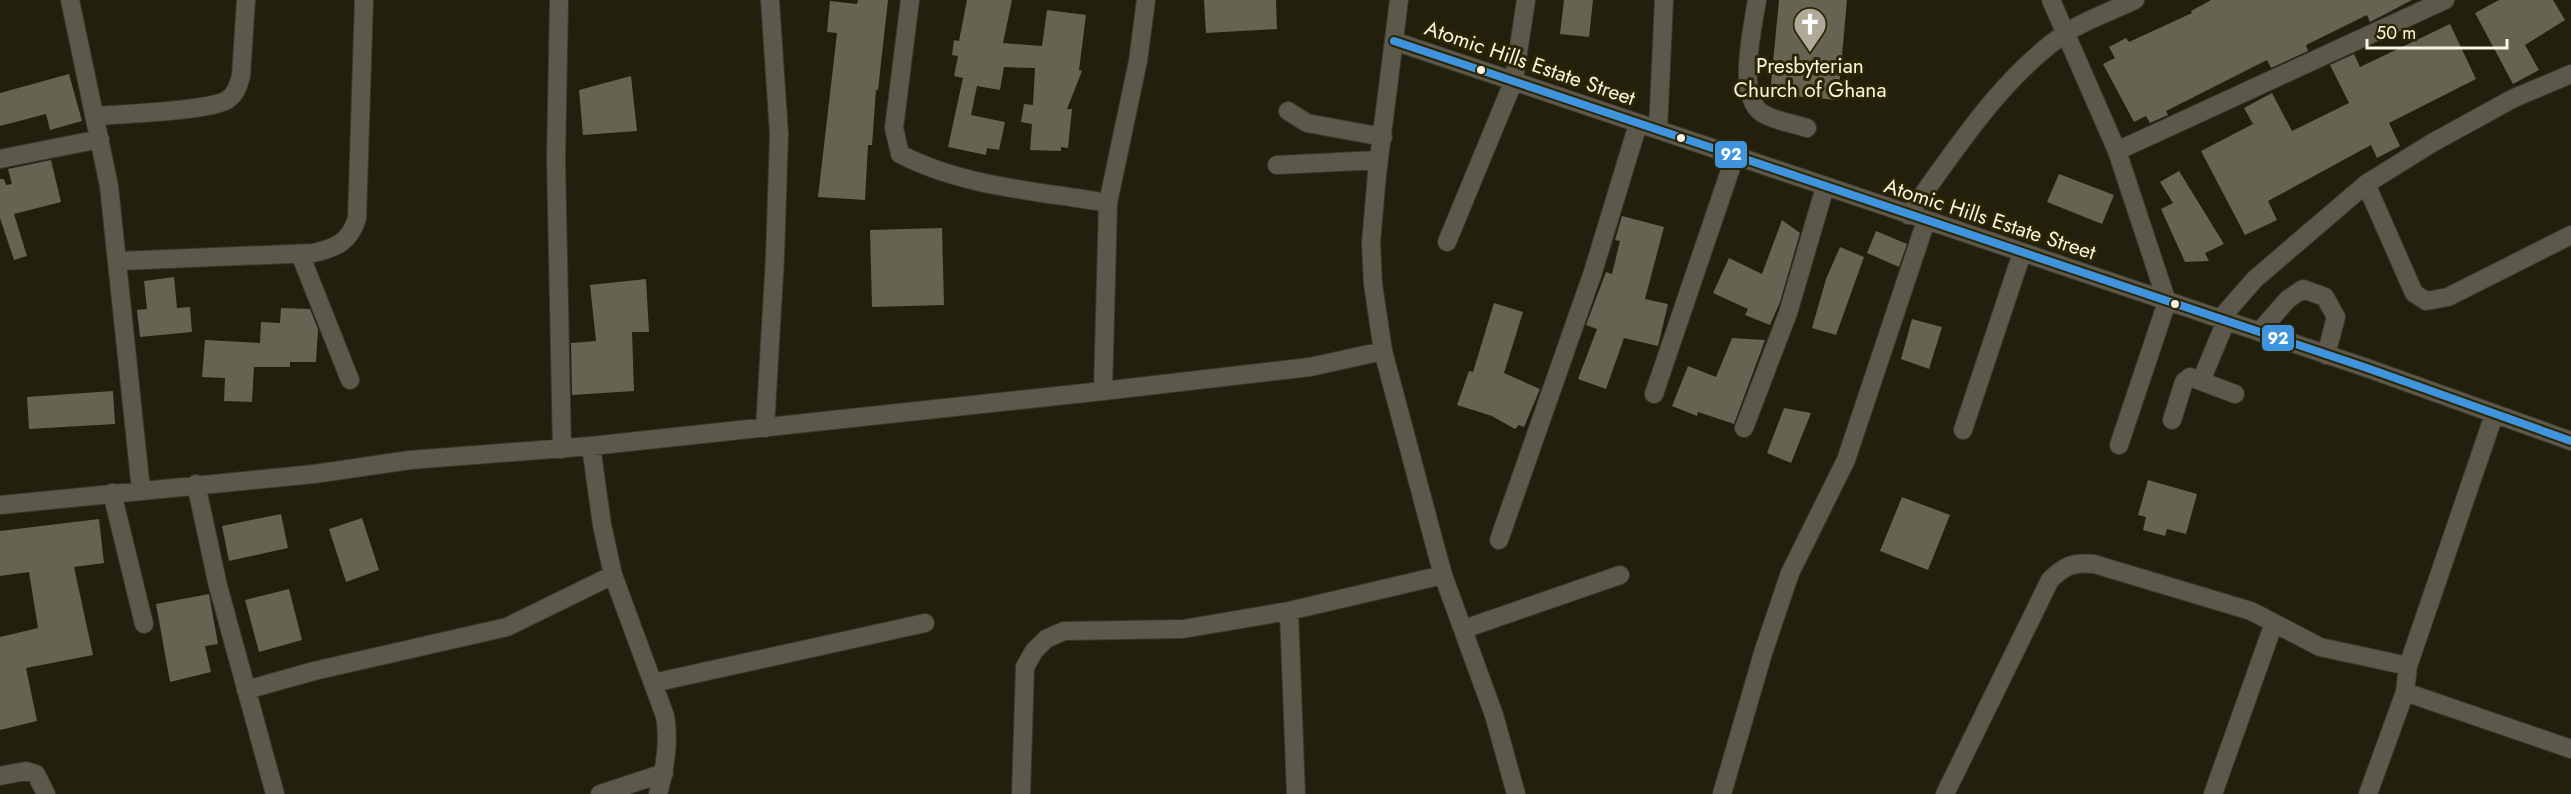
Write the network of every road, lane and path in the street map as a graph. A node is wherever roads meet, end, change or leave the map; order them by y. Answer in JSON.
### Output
{"nodes":[{"id":1,"x":70,"y":0,"type":"edge"},
{"id":2,"x":246,"y":0,"type":"edge"},
{"id":3,"x":364,"y":0,"type":"edge"},
{"id":4,"x":559,"y":0,"type":"edge"},
{"id":5,"x":770,"y":0,"type":"edge"},
{"id":6,"x":910,"y":0,"type":"edge"},
{"id":7,"x":1146,"y":0,"type":"edge"},
{"id":8,"x":1399,"y":0,"type":"edge"},
{"id":9,"x":1526,"y":0,"type":"edge"},
{"id":10,"x":1664,"y":0,"type":"edge"},
{"id":11,"x":1756,"y":0,"type":"edge"},
{"id":12,"x":2051,"y":0,"type":"edge"},
{"id":13,"x":2135,"y":0,"type":"edge"},
{"id":14,"x":2445,"y":0,"type":"edge"},
{"id":15,"x":2065,"y":33,"type":"junction"},
{"id":16,"x":1394,"y":41,"type":"junction"},
{"id":17,"x":2571,"y":74,"type":"edge"},
{"id":18,"x":1514,"y":80,"type":"junction"},
{"id":19,"x":1288,"y":111,"type":"dead end"},
{"id":20,"x":96,"y":116,"type":"junction"},
{"id":21,"x":1638,"y":124,"type":"junction"},
{"id":22,"x":1807,"y":128,"type":"dead end"},
{"id":23,"x":1658,"y":130,"type":"junction"},
{"id":24,"x":1383,"y":137,"type":"junction"},
{"id":25,"x":100,"y":139,"type":"junction"},
{"id":26,"x":2117,"y":151,"type":"junction"},
{"id":27,"x":1735,"y":156,"type":"junction"},
{"id":28,"x":0,"y":159,"type":"edge"},
{"id":29,"x":1379,"y":160,"type":"junction"},
{"id":30,"x":1277,"y":165,"type":"dead end"},
{"id":31,"x":2366,"y":184,"type":"junction"},
{"id":32,"x":1825,"y":187,"type":"junction"},
{"id":33,"x":1108,"y":203,"type":"junction"},
{"id":34,"x":1908,"y":215,"type":"junction"},
{"id":35,"x":1926,"y":221,"type":"junction"},
{"id":36,"x":2571,"y":235,"type":"edge"},
{"id":37,"x":1446,"y":242,"type":"dead end"},
{"id":38,"x":2022,"y":253,"type":"junction"},
{"id":39,"x":300,"y":254,"type":"junction"},
{"id":40,"x":119,"y":261,"type":"junction"},
{"id":41,"x":2167,"y":302,"type":"junction"},
{"id":42,"x":2223,"y":320,"type":"junction"},
{"id":43,"x":2259,"y":332,"type":"junction"},
{"id":44,"x":1383,"y":351,"type":"junction"},
{"id":45,"x":2326,"y":355,"type":"junction"},
{"id":46,"x":350,"y":380,"type":"dead end"},
{"id":47,"x":2201,"y":381,"type":"junction"},
{"id":48,"x":1103,"y":391,"type":"junction"},
{"id":49,"x":1654,"y":394,"type":"dead end"},
{"id":50,"x":2235,"y":394,"type":"dead end"},
{"id":51,"x":2493,"y":415,"type":"junction"},
{"id":52,"x":2172,"y":420,"type":"dead end"},
{"id":53,"x":765,"y":428,"type":"junction"},
{"id":54,"x":1744,"y":428,"type":"dead end"},
{"id":55,"x":1963,"y":430,"type":"dead end"},
{"id":56,"x":2571,"y":441,"type":"edge"},
{"id":57,"x":2119,"y":445,"type":"dead end"},
{"id":58,"x":591,"y":446,"type":"junction"},
{"id":59,"x":562,"y":448,"type":"junction"},
{"id":60,"x":196,"y":484,"type":"junction"},
{"id":61,"x":141,"y":490,"type":"junction"},
{"id":62,"x":112,"y":494,"type":"junction"},
{"id":63,"x":0,"y":505,"type":"edge"},
{"id":64,"x":1499,"y":540,"type":"dead end"},
{"id":65,"x":613,"y":575,"type":"junction"},
{"id":66,"x":1443,"y":575,"type":"junction"},
{"id":67,"x":1620,"y":575,"type":"dead end"},
{"id":68,"x":1289,"y":610,"type":"junction"},
{"id":69,"x":925,"y":623,"type":"dead end"},
{"id":70,"x":2274,"y":623,"type":"junction"},
{"id":71,"x":144,"y":624,"type":"dead end"},
{"id":72,"x":1464,"y":629,"type":"junction"},
{"id":73,"x":2408,"y":666,"type":"junction"},
{"id":74,"x":653,"y":683,"type":"junction"},
{"id":75,"x":246,"y":690,"type":"junction"},
{"id":76,"x":2405,"y":692,"type":"junction"},
{"id":77,"x":2571,"y":749,"type":"edge"},
{"id":78,"x":664,"y":773,"type":"junction"},
{"id":79,"x":0,"y":776,"type":"edge"},
{"id":80,"x":46,"y":794,"type":"edge"},
{"id":81,"x":275,"y":794,"type":"edge"},
{"id":82,"x":600,"y":794,"type":"edge"},
{"id":83,"x":658,"y":794,"type":"edge"},
{"id":84,"x":1021,"y":794,"type":"edge"},
{"id":85,"x":1296,"y":794,"type":"edge"},
{"id":86,"x":1516,"y":794,"type":"edge"},
{"id":87,"x":1722,"y":794,"type":"edge"},
{"id":88,"x":1945,"y":794,"type":"edge"},
{"id":89,"x":2213,"y":794,"type":"edge"},
{"id":90,"x":2368,"y":794,"type":"edge"}],
"edges":[{"from":1,"to":20,"type":"street"},
{"from":2,"to":20,"type":"street"},
{"from":3,"to":39,"type":"street"},
{"from":4,"to":59,"type":"street"},
{"from":5,"to":53,"type":"street"},
{"from":6,"to":33,"type":"street"},
{"from":7,"to":33,"type":"street"},
{"from":8,"to":16,"type":"street"},
{"from":9,"to":18,"type":"street"},
{"from":10,"to":23,"type":"street"},
{"from":11,"to":22,"type":"street"},
{"from":12,"to":15,"type":"street"},
{"from":13,"to":15,"type":"street"},
{"from":14,"to":26,"type":"street"},
{"from":15,"to":26,"type":"street"},
{"from":15,"to":34,"type":"street"},
{"from":16,"to":18,"type":"street","name":"Atomic Hills Estate Street"},
{"from":16,"to":24,"type":"street"},
{"from":17,"to":31,"type":"street"},
{"from":18,"to":21,"type":"street","name":"Atomic Hills Estate Street"},
{"from":18,"to":37,"type":"street"},
{"from":19,"to":24,"type":"street"},
{"from":20,"to":25,"type":"street"},
{"from":21,"to":23,"type":"street","name":"Atomic Hills Estate Street"},
{"from":21,"to":64,"type":"street"},
{"from":23,"to":27,"type":"street","name":"Atomic Hills Estate Street"},
{"from":24,"to":29,"type":"street"},
{"from":25,"to":28,"type":"street"},
{"from":25,"to":40,"type":"street"},
{"from":26,"to":41,"type":"street"},
{"from":27,"to":32,"type":"street","name":"Atomic Hills Estate Street"},
{"from":27,"to":49,"type":"street"},
{"from":29,"to":30,"type":"street"},
{"from":29,"to":44,"type":"street"},
{"from":31,"to":36,"type":"street"},
{"from":31,"to":42,"type":"street"},
{"from":32,"to":34,"type":"street","name":"Atomic Hills Estate Street"},
{"from":32,"to":54,"type":"street"},
{"from":33,"to":48,"type":"street"},
{"from":34,"to":35,"type":"street","name":"Atomic Hills Estate Street"},
{"from":35,"to":38,"type":"street","name":"Atomic Hills Estate Street"},
{"from":35,"to":87,"type":"street"},
{"from":38,"to":41,"type":"street","name":"Atomic Hills Estate Street"},
{"from":38,"to":55,"type":"street"},
{"from":39,"to":40,"type":"street"},
{"from":39,"to":46,"type":"street"},
{"from":40,"to":61,"type":"street"},
{"from":41,"to":42,"type":"street","name":"Atomic Hills Estate Street"},
{"from":41,"to":57,"type":"street"},
{"from":42,"to":43,"type":"street","name":"Atomic Hills Estate Street"},
{"from":42,"to":47,"type":"street"},
{"from":43,"to":45,"type":"street","name":"Atomic Hills Estate Street"},
{"from":43,"to":45,"type":"street"},
{"from":44,"to":48,"type":"street"},
{"from":44,"to":66,"type":"street"},
{"from":45,"to":51,"type":"street","name":"Atomic Hills Estate Street"},
{"from":47,"to":50,"type":"street"},
{"from":47,"to":52,"type":"street"},
{"from":48,"to":53,"type":"street"},
{"from":51,"to":56,"type":"street","name":"Atomic Hills Estate Street"},
{"from":51,"to":73,"type":"street"},
{"from":53,"to":58,"type":"street"},
{"from":58,"to":59,"type":"street"},
{"from":58,"to":65,"type":"street"},
{"from":59,"to":60,"type":"street"},
{"from":60,"to":61,"type":"street"},
{"from":60,"to":75,"type":"street"},
{"from":61,"to":62,"type":"street"},
{"from":62,"to":63,"type":"street"},
{"from":62,"to":71,"type":"street"},
{"from":65,"to":74,"type":"street"},
{"from":65,"to":75,"type":"street"},
{"from":66,"to":68,"type":"street"},
{"from":66,"to":72,"type":"street"},
{"from":67,"to":72,"type":"street"},
{"from":68,"to":84,"type":"street"},
{"from":68,"to":85,"type":"street"},
{"from":69,"to":74,"type":"street"},
{"from":70,"to":73,"type":"street"},
{"from":70,"to":88,"type":"street"},
{"from":70,"to":89,"type":"street"},
{"from":72,"to":86,"type":"street"},
{"from":73,"to":76,"type":"street"},
{"from":74,"to":78,"type":"street"},
{"from":75,"to":81,"type":"street"},
{"from":76,"to":77,"type":"street"},
{"from":76,"to":90,"type":"street"},
{"from":78,"to":82,"type":"street"},
{"from":78,"to":83,"type":"street"},
{"from":79,"to":80,"type":"street"}]}
